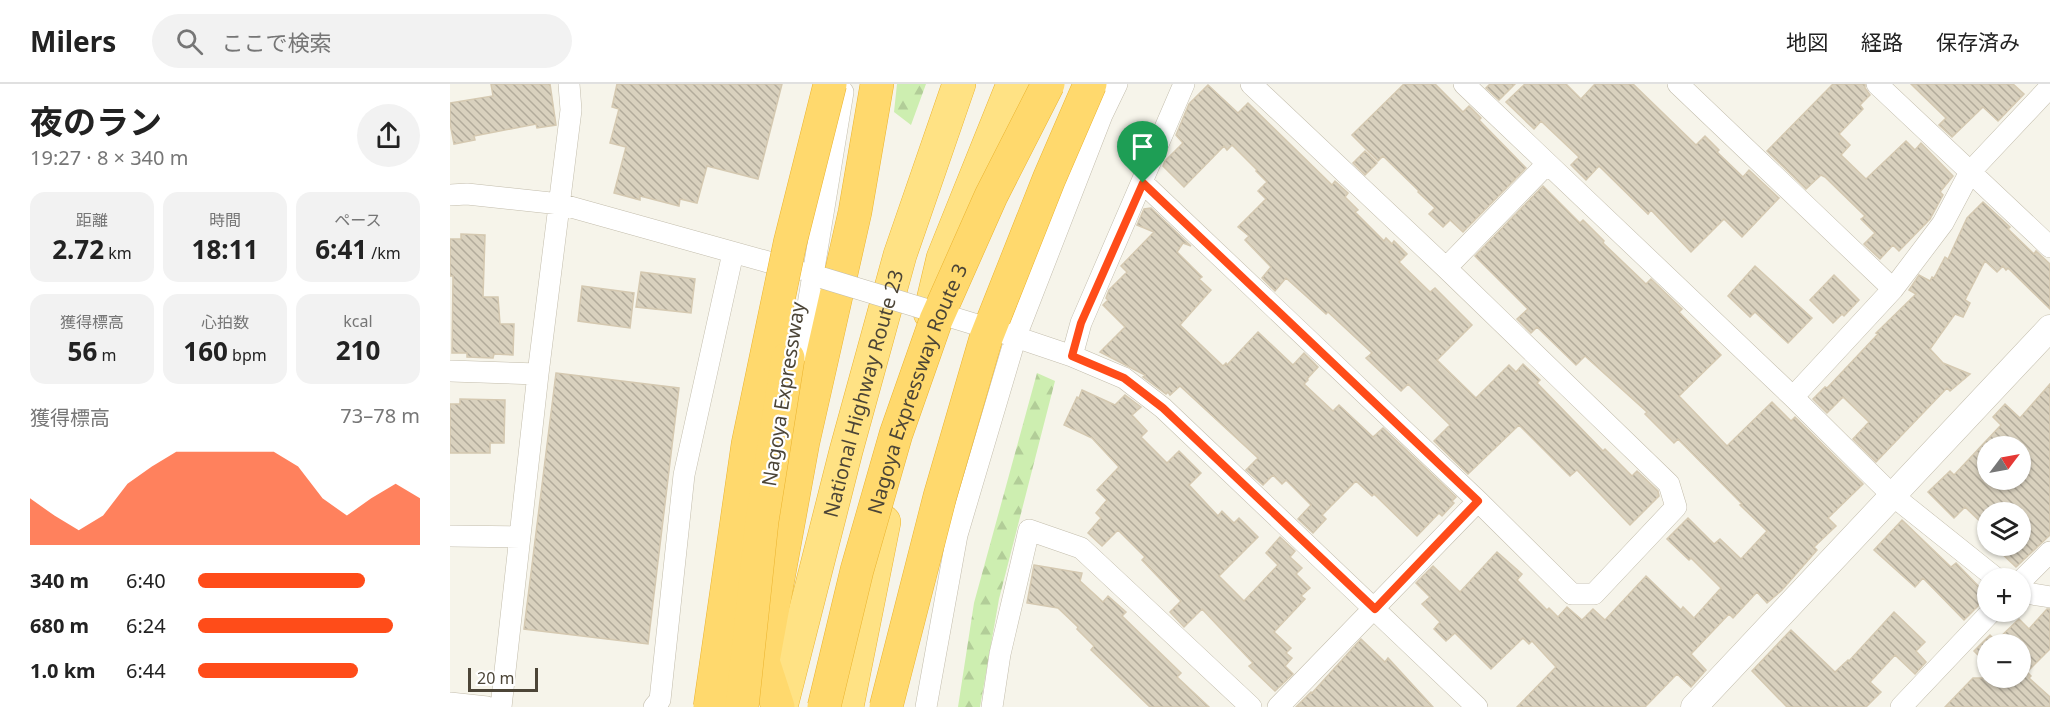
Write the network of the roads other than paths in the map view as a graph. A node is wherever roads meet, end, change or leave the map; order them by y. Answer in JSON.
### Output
{"nodes":[{"id":1,"x":568,"y":84,"type":"edge"},
{"id":2,"x":830,"y":84,"type":"edge"},
{"id":3,"x":845,"y":84,"type":"edge"},
{"id":4,"x":877,"y":84,"type":"edge"},
{"id":5,"x":959,"y":84,"type":"edge"},
{"id":6,"x":1013,"y":84,"type":"edge"},
{"id":7,"x":1048,"y":84,"type":"edge"},
{"id":8,"x":1090,"y":84,"type":"edge"},
{"id":9,"x":1117,"y":84,"type":"edge"},
{"id":10,"x":1184,"y":84,"type":"edge"},
{"id":11,"x":1251,"y":84,"type":"edge"},
{"id":12,"x":1464,"y":84,"type":"edge"},
{"id":13,"x":1877,"y":84,"type":"edge"},
{"id":14,"x":2050,"y":87,"type":"edge"},
{"id":15,"x":1691,"y":88,"type":"edge"},
{"id":16,"x":1546,"y":164,"type":"junction"},
{"id":17,"x":1970,"y":172,"type":"junction"},
{"id":18,"x":1143,"y":183,"type":"junction"},
{"id":19,"x":450,"y":195,"type":"edge"},
{"id":20,"x":560,"y":204,"type":"junction"},
{"id":21,"x":2050,"y":247,"type":"edge"},
{"id":22,"x":733,"y":253,"type":"junction"},
{"id":23,"x":1446,"y":268,"type":"junction"},
{"id":24,"x":817,"y":276,"type":"junction"},
{"id":25,"x":1893,"y":289,"type":"junction"},
{"id":26,"x":2050,"y":328,"type":"edge"},
{"id":27,"x":1011,"y":335,"type":"junction"},
{"id":28,"x":1072,"y":356,"type":"junction"},
{"id":29,"x":450,"y":371,"type":"edge"},
{"id":30,"x":538,"y":374,"type":"junction"},
{"id":31,"x":1793,"y":397,"type":"junction"},
{"id":32,"x":893,"y":476,"type":"junction"},
{"id":33,"x":1892,"y":495,"type":"junction"},
{"id":34,"x":1478,"y":501,"type":"junction"},
{"id":35,"x":450,"y":536,"type":"edge"},
{"id":36,"x":520,"y":537,"type":"junction"},
{"id":37,"x":2050,"y":552,"type":"edge"},
{"id":38,"x":1983,"y":568,"type":"edge"},
{"id":39,"x":2031,"y":571,"type":"edge"},
{"id":40,"x":2031,"y":594,"type":"edge"},
{"id":41,"x":2050,"y":597,"type":"edge"},
{"id":42,"x":1375,"y":609,"type":"junction"},
{"id":43,"x":1982,"y":622,"type":"edge"},
{"id":44,"x":450,"y":703,"type":"edge"},
{"id":45,"x":487,"y":707,"type":"edge"},
{"id":46,"x":501,"y":707,"type":"edge"},
{"id":47,"x":654,"y":707,"type":"edge"},
{"id":48,"x":710,"y":707,"type":"edge"},
{"id":49,"x":715,"y":707,"type":"edge"},
{"id":50,"x":742,"y":707,"type":"edge"},
{"id":51,"x":780,"y":707,"type":"edge"},
{"id":52,"x":824,"y":707,"type":"edge"},
{"id":53,"x":847,"y":707,"type":"edge"},
{"id":54,"x":867,"y":707,"type":"edge"},
{"id":55,"x":886,"y":707,"type":"edge"},
{"id":56,"x":926,"y":707,"type":"edge"},
{"id":57,"x":992,"y":707,"type":"edge"},
{"id":58,"x":1251,"y":707,"type":"edge"},
{"id":59,"x":1278,"y":707,"type":"edge"},
{"id":60,"x":1477,"y":707,"type":"edge"},
{"id":61,"x":1694,"y":707,"type":"edge"},
{"id":62,"x":1901,"y":707,"type":"edge"}],
"edges":[{"from":1,"to":20,"type":"street"},
{"from":2,"to":48,"type":"highway","bridge":true},
{"from":3,"to":24,"type":"street"},
{"from":3,"to":50,"type":"highway","name":"Nagoya Expressway","bridge":true},
{"from":4,"to":51,"type":"highway"},
{"from":5,"to":51,"type":"highway","name":"National Highway Route 23"},
{"from":6,"to":32,"type":"highway"},
{"from":7,"to":52,"type":"highway","name":"Nagoya Expressway Route 3","bridge":true},
{"from":8,"to":55,"type":"highway","bridge":true},
{"from":9,"to":27,"type":"street"},
{"from":10,"to":18,"type":"street"},
{"from":11,"to":23,"type":"street"},
{"from":12,"to":16,"type":"street"},
{"from":13,"to":17,"type":"street"},
{"from":14,"to":17,"type":"street"},
{"from":15,"to":25,"type":"street"},
{"from":16,"to":23,"type":"street"},
{"from":16,"to":31,"type":"street"},
{"from":17,"to":21,"type":"street"},
{"from":17,"to":25,"type":"street"},
{"from":18,"to":28,"type":"street"},
{"from":18,"to":34,"type":"street"},
{"from":19,"to":20,"type":"street"},
{"from":20,"to":22,"type":"street"},
{"from":20,"to":30,"type":"street"},
{"from":22,"to":24,"type":"street"},
{"from":22,"to":47,"type":"street"},
{"from":23,"to":34,"type":"street"},
{"from":24,"to":27,"type":"street","bridge":true},
{"from":24,"to":49,"type":"street"},
{"from":25,"to":31,"type":"street"},
{"from":26,"to":33,"type":"street"},
{"from":27,"to":28,"type":"street"},
{"from":27,"to":56,"type":"street"},
{"from":28,"to":42,"type":"street"},
{"from":29,"to":30,"type":"street"},
{"from":30,"to":36,"type":"street"},
{"from":31,"to":33,"type":"street"},
{"from":32,"to":53,"type":"highway"},
{"from":32,"to":54,"type":"highway"},
{"from":33,"to":38,"type":"street"},
{"from":33,"to":61,"type":"street"},
{"from":34,"to":42,"type":"street"},
{"from":35,"to":36,"type":"street"},
{"from":36,"to":46,"type":"street"},
{"from":37,"to":39,"type":"street"},
{"from":40,"to":41,"type":"street"},
{"from":42,"to":59,"type":"street"},
{"from":42,"to":60,"type":"street"},
{"from":43,"to":62,"type":"street"},
{"from":44,"to":45,"type":"street"},
{"from":57,"to":58,"type":"street"}]}
